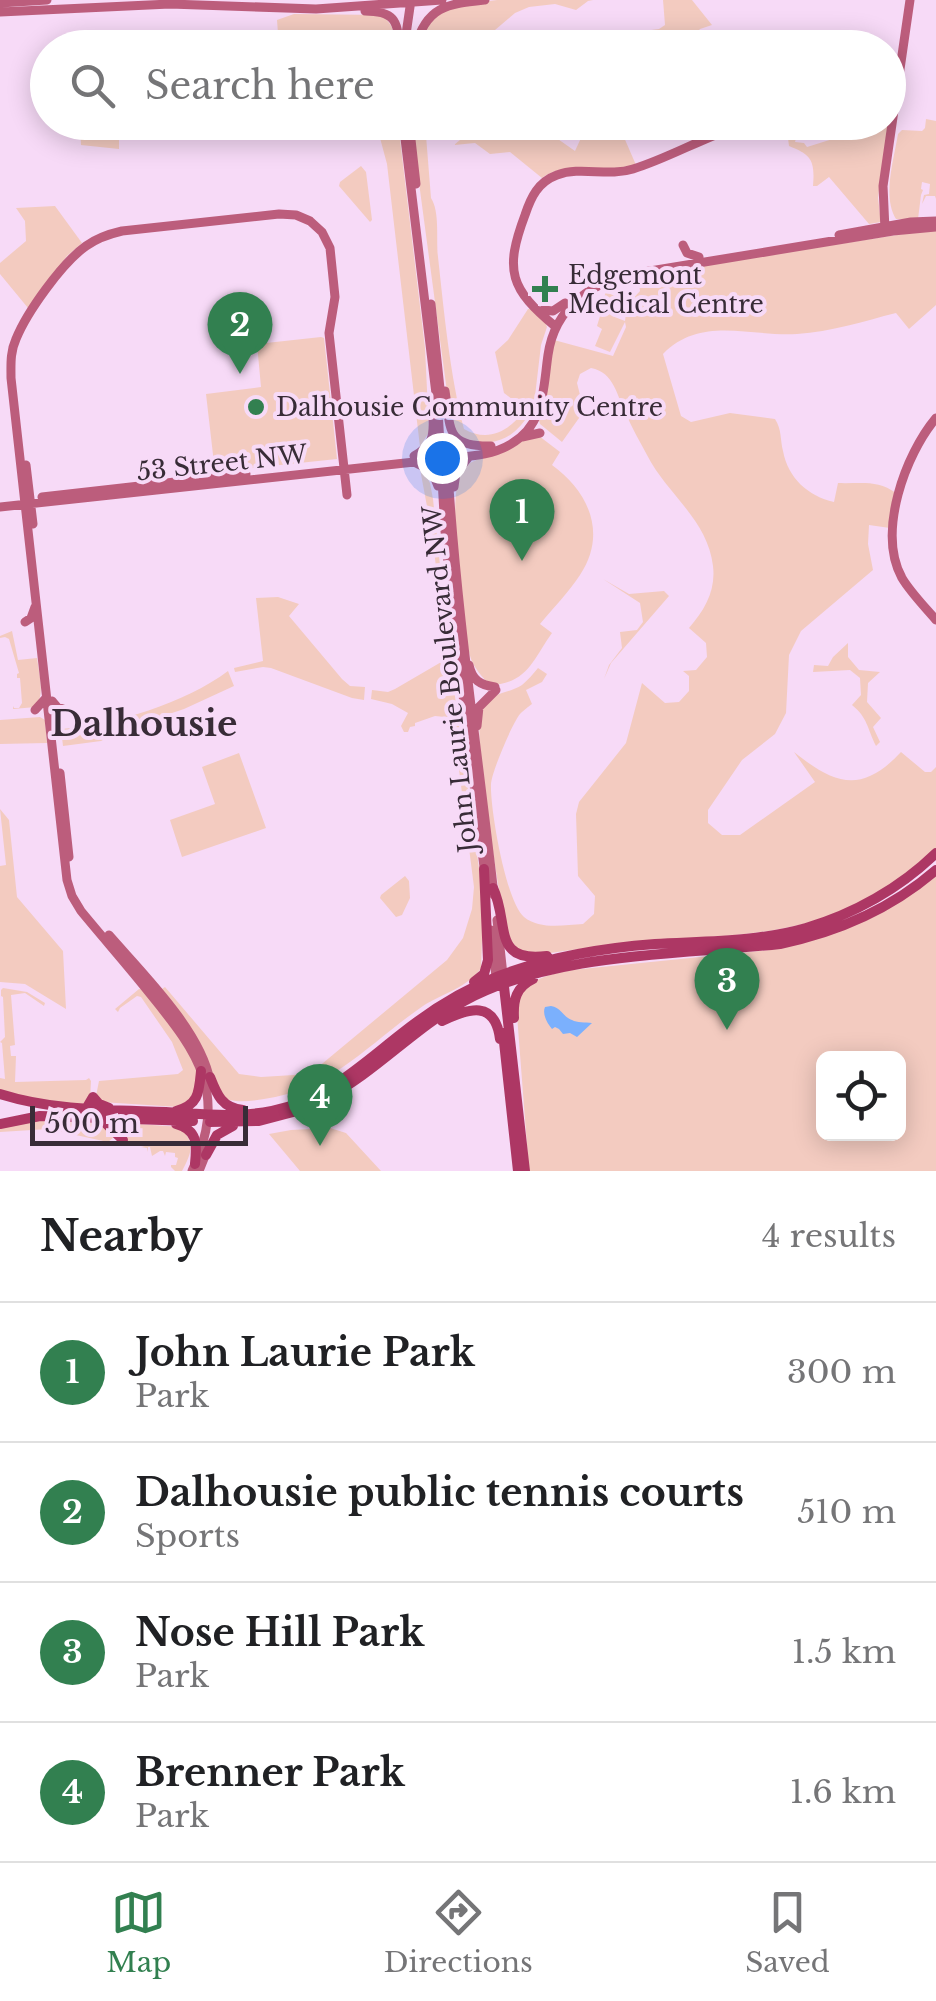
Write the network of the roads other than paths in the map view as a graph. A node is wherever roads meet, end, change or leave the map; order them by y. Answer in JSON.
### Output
{"nodes":[{"id":1,"x":394,"y":0,"type":"edge"},
{"id":2,"x":442,"y":0,"type":"edge"},
{"id":3,"x":486,"y":0,"type":"edge"},
{"id":4,"x":913,"y":0,"type":"edge"},
{"id":5,"x":413,"y":1,"type":"edge"},
{"id":6,"x":0,"y":3,"type":"edge"},
{"id":7,"x":375,"y":4,"type":"junction"},
{"id":8,"x":48,"y":5,"type":"edge"},
{"id":9,"x":337,"y":8,"type":"junction"},
{"id":10,"x":0,"y":12,"type":"edge"},
{"id":11,"x":399,"y":30,"type":"edge"},
{"id":12,"x":409,"y":30,"type":"edge"},
{"id":13,"x":419,"y":30,"type":"edge"},
{"id":14,"x":906,"y":47,"type":"edge"},
{"id":15,"x":408,"y":140,"type":"edge"},
{"id":16,"x":702,"y":140,"type":"edge"},
{"id":17,"x":891,"y":140,"type":"edge"},
{"id":18,"x":894,"y":140,"type":"edge"},
{"id":19,"x":890,"y":213,"type":"junction"},
{"id":20,"x":911,"y":222,"type":"junction"},
{"id":21,"x":936,"y":224,"type":"edge"},
{"id":22,"x":888,"y":229,"type":"junction"},
{"id":23,"x":682,"y":246,"type":"dead end"},
{"id":24,"x":699,"y":257,"type":"junction"},
{"id":25,"x":530,"y":302,"type":"junction"},
{"id":26,"x":565,"y":303,"type":"junction"},
{"id":27,"x":543,"y":310,"type":"junction"},
{"id":28,"x":555,"y":323,"type":"junction"},
{"id":29,"x":435,"y":366,"type":"junction"},
{"id":30,"x":936,"y":418,"type":"edge"},
{"id":31,"x":540,"y":433,"type":"dead end"},
{"id":32,"x":520,"y":438,"type":"junction"},
{"id":33,"x":491,"y":446,"type":"junction"},
{"id":34,"x":444,"y":456,"type":"junction"},
{"id":35,"x":471,"y":456,"type":"junction"},
{"id":36,"x":414,"y":459,"type":"junction"},
{"id":37,"x":344,"y":467,"type":"junction"},
{"id":38,"x":347,"y":495,"type":"dead end"},
{"id":39,"x":27,"y":501,"type":"junction"},
{"id":40,"x":1,"y":505,"type":"edge"},
{"id":41,"x":445,"y":531,"type":"junction"},
{"id":42,"x":453,"y":555,"type":"junction"},
{"id":43,"x":36,"y":604,"type":"junction"},
{"id":44,"x":936,"y":620,"type":"edge"},
{"id":45,"x":25,"y":622,"type":"dead end"},
{"id":46,"x":464,"y":646,"type":"junction"},
{"id":47,"x":49,"y":699,"type":"junction"},
{"id":48,"x":35,"y":710,"type":"dead end"},
{"id":49,"x":475,"y":743,"type":"junction"},
{"id":50,"x":936,"y":853,"type":"edge"},
{"id":51,"x":484,"y":868,"type":"junction"},
{"id":52,"x":936,"y":870,"type":"edge"},
{"id":53,"x":494,"y":888,"type":"junction"},
{"id":54,"x":570,"y":960,"type":"junction"},
{"id":55,"x":500,"y":980,"type":"junction"},
{"id":56,"x":453,"y":998,"type":"junction"},
{"id":57,"x":403,"y":1044,"type":"junction"},
{"id":58,"x":507,"y":1072,"type":"junction"},
{"id":59,"x":206,"y":1074,"type":"junction"},
{"id":60,"x":517,"y":1090,"type":"junction"},
{"id":61,"x":0,"y":1094,"type":"edge"},
{"id":62,"x":264,"y":1112,"type":"junction"},
{"id":63,"x":165,"y":1116,"type":"junction"},
{"id":64,"x":99,"y":1118,"type":"junction"},
{"id":65,"x":126,"y":1119,"type":"junction"},
{"id":66,"x":209,"y":1119,"type":"junction"},
{"id":67,"x":254,"y":1122,"type":"junction"},
{"id":68,"x":0,"y":1124,"type":"edge"},
{"id":69,"x":206,"y":1155,"type":"junction"},
{"id":70,"x":195,"y":1169,"type":"edge"},
{"id":71,"x":522,"y":1171,"type":"edge"}],
"edges":[{"from":1,"to":7,"type":"main road"},
{"from":2,"to":5,"type":"main road"},
{"from":3,"to":13,"type":"main road"},
{"from":4,"to":14,"type":"main road"},
{"from":5,"to":7,"type":"main road"},
{"from":5,"to":12,"type":"main road"},
{"from":6,"to":8,"type":"main road"},
{"from":7,"to":9,"type":"main road"},
{"from":8,"to":9,"type":"main road"},
{"from":8,"to":10,"type":"main road"},
{"from":9,"to":11,"type":"main road"},
{"from":15,"to":29,"type":"main road","name":"John Laurie Boulevard NW"},
{"from":16,"to":25,"type":"main road"},
{"from":17,"to":22,"type":"main road"},
{"from":18,"to":19,"type":"main road"},
{"from":19,"to":20,"type":"main road"},
{"from":19,"to":22,"type":"main road"},
{"from":20,"to":21,"type":"main road"},
{"from":20,"to":22,"type":"main road"},
{"from":21,"to":22,"type":"main road"},
{"from":22,"to":24,"type":"main road"},
{"from":22,"to":28,"type":"main road"},
{"from":23,"to":24,"type":"main road"},
{"from":24,"to":26,"type":"main road"},
{"from":25,"to":27,"type":"main road"},
{"from":25,"to":28,"type":"main road"},
{"from":26,"to":27,"type":"main road"},
{"from":26,"to":28,"type":"main road"},
{"from":27,"to":28,"type":"main road"},
{"from":28,"to":32,"type":"main road"},
{"from":28,"to":33,"type":"main road"},
{"from":29,"to":33,"type":"main road"},
{"from":29,"to":34,"type":"main road","name":"John Laurie Boulevard NW"},
{"from":29,"to":36,"type":"main road"},
{"from":30,"to":44,"type":"main road"},
{"from":31,"to":32,"type":"main road"},
{"from":32,"to":35,"type":"main road"},
{"from":33,"to":34,"type":"main road"},
{"from":34,"to":35,"type":"main road"},
{"from":34,"to":36,"type":"main road","name":"53 Street NW"},
{"from":34,"to":41,"type":"main road","name":"John Laurie Boulevard NW"},
{"from":34,"to":42,"type":"main road","name":"John Laurie Boulevard NW"},
{"from":35,"to":42,"type":"main road"},
{"from":36,"to":37,"type":"main road","name":"53 Street NW"},
{"from":36,"to":41,"type":"main road"},
{"from":37,"to":38,"type":"main road"},
{"from":37,"to":39,"type":"main road","name":"53 Street NW"},
{"from":37,"to":39,"type":"main road","name":"53 Street NW"},
{"from":37,"to":39,"type":"main road"},
{"from":39,"to":40,"type":"main road","name":"53 Street NW"},
{"from":39,"to":43,"type":"main road"},
{"from":39,"to":47,"type":"main road"},
{"from":41,"to":51,"type":"main road","name":"John Laurie Boulevard NW"},
{"from":42,"to":46,"type":"main road","name":"John Laurie Boulevard NW"},
{"from":43,"to":45,"type":"main road"},
{"from":43,"to":47,"type":"main road"},
{"from":46,"to":49,"type":"main road","name":"John Laurie Boulevard NW"},
{"from":46,"to":49,"type":"main road"},
{"from":47,"to":48,"type":"main road"},
{"from":47,"to":59,"type":"main road"},
{"from":47,"to":59,"type":"main road"},
{"from":49,"to":53,"type":"main road","name":"John Laurie Boulevard NW"},
{"from":50,"to":54,"type":"main road"},
{"from":51,"to":55,"type":"main road","name":"John Laurie Boulevard NW"},
{"from":51,"to":56,"type":"main road"},
{"from":52,"to":54,"type":"main road"},
{"from":53,"to":54,"type":"main road"},
{"from":53,"to":55,"type":"main road","name":"John Laurie Boulevard NW"},
{"from":54,"to":55,"type":"main road"},
{"from":54,"to":60,"type":"main road"},
{"from":55,"to":56,"type":"main road"},
{"from":55,"to":57,"type":"main road"},
{"from":55,"to":58,"type":"main road","name":"John Laurie Boulevard NW"},
{"from":55,"to":60,"type":"main road","name":"John Laurie Boulevard NW"},
{"from":56,"to":62,"type":"main road"},
{"from":57,"to":58,"type":"main road"},
{"from":57,"to":67,"type":"main road"},
{"from":58,"to":71,"type":"main road","name":"John Laurie Boulevard NW"},
{"from":59,"to":62,"type":"main road"},
{"from":59,"to":63,"type":"main road"},
{"from":59,"to":66,"type":"main road"},
{"from":60,"to":71,"type":"main road","name":"John Laurie Boulevard NW"},
{"from":61,"to":63,"type":"main road"},
{"from":62,"to":66,"type":"main road"},
{"from":63,"to":65,"type":"main road"},
{"from":63,"to":66,"type":"main road"},
{"from":63,"to":70,"type":"main road"},
{"from":64,"to":65,"type":"main road"},
{"from":64,"to":65,"type":"main road"},
{"from":64,"to":68,"type":"main road"},
{"from":66,"to":67,"type":"main road"},
{"from":66,"to":69,"type":"main road"},
{"from":66,"to":70,"type":"main road"},
{"from":67,"to":69,"type":"main road"},
{"from":69,"to":70,"type":"main road"}]}
